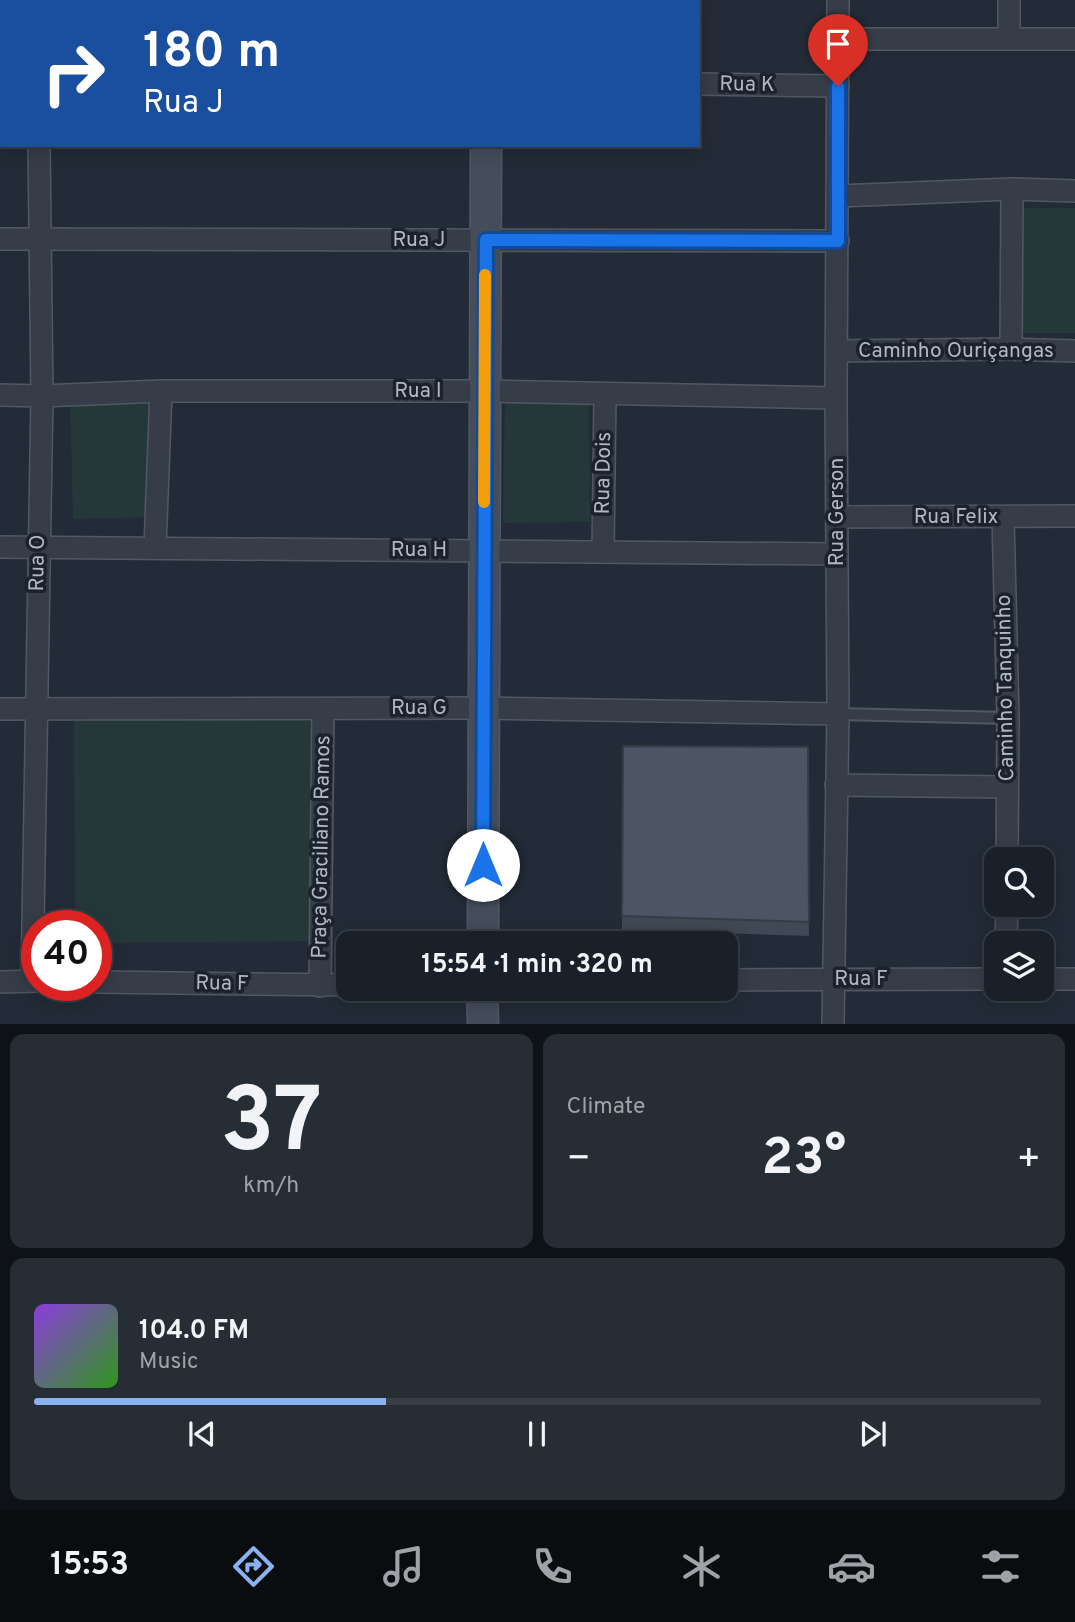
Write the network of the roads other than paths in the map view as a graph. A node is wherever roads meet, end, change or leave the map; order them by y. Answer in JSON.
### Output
{"nodes":[{"id":1,"x":838,"y":0,"type":"edge"},
{"id":2,"x":1009,"y":0,"type":"edge"},
{"id":3,"x":1009,"y":38,"type":"junction"},
{"id":4,"x":839,"y":39,"type":"junction"},
{"id":5,"x":1075,"y":39,"type":"edge"},
{"id":6,"x":700,"y":84,"type":"edge"},
{"id":7,"x":838,"y":86,"type":"junction"},
{"id":8,"x":39,"y":147,"type":"edge"},
{"id":9,"x":486,"y":147,"type":"edge"},
{"id":10,"x":1012,"y":189,"type":"junction"},
{"id":11,"x":1075,"y":191,"type":"edge"},
{"id":12,"x":838,"y":196,"type":"junction"},
{"id":13,"x":0,"y":239,"type":"edge"},
{"id":14,"x":40,"y":239,"type":"junction"},
{"id":15,"x":486,"y":240,"type":"junction"},
{"id":16,"x":838,"y":241,"type":"junction"},
{"id":17,"x":1011,"y":349,"type":"junction"},
{"id":18,"x":837,"y":351,"type":"junction"},
{"id":19,"x":1075,"y":351,"type":"edge"},
{"id":20,"x":161,"y":391,"type":"junction"},
{"id":21,"x":484,"y":391,"type":"junction"},
{"id":22,"x":0,"y":395,"type":"edge"},
{"id":23,"x":605,"y":395,"type":"junction"},
{"id":24,"x":42,"y":396,"type":"junction"},
{"id":25,"x":836,"y":398,"type":"junction"},
{"id":26,"x":1075,"y":516,"type":"edge"},
{"id":27,"x":838,"y":517,"type":"junction"},
{"id":28,"x":1003,"y":517,"type":"junction"},
{"id":29,"x":0,"y":547,"type":"edge"},
{"id":30,"x":38,"y":548,"type":"junction"},
{"id":31,"x":155,"y":548,"type":"junction"},
{"id":32,"x":485,"y":551,"type":"junction"},
{"id":33,"x":603,"y":552,"type":"junction"},
{"id":34,"x":837,"y":554,"type":"junction"},
{"id":35,"x":484,"y":708,"type":"junction"},
{"id":36,"x":0,"y":709,"type":"edge"},
{"id":37,"x":323,"y":709,"type":"junction"},
{"id":38,"x":35,"y":710,"type":"junction"},
{"id":39,"x":838,"y":714,"type":"junction"},
{"id":40,"x":1008,"y":718,"type":"junction"},
{"id":41,"x":836,"y":785,"type":"junction"},
{"id":42,"x":1007,"y":787,"type":"junction"},
{"id":43,"x":1007,"y":847,"type":"edge"},
{"id":44,"x":34,"y":910,"type":"edge"},
{"id":45,"x":483,"y":931,"type":"edge"},
{"id":46,"x":834,"y":979,"type":"junction"},
{"id":47,"x":984,"y":979,"type":"edge"},
{"id":48,"x":1054,"y":979,"type":"edge"},
{"id":49,"x":1075,"y":979,"type":"edge"},
{"id":50,"x":738,"y":980,"type":"edge"},
{"id":51,"x":21,"y":981,"type":"edge"},
{"id":52,"x":0,"y":982,"type":"edge"},
{"id":53,"x":112,"y":982,"type":"edge"},
{"id":54,"x":336,"y":985,"type":"edge"},
{"id":55,"x":320,"y":986,"type":"junction"},
{"id":56,"x":482,"y":1001,"type":"edge"},
{"id":57,"x":483,"y":1024,"type":"edge"},
{"id":58,"x":833,"y":1024,"type":"edge"}],
"edges":[{"from":1,"to":4,"type":"street","name":"Rua Gerson"},
{"from":2,"to":3,"type":"street"},
{"from":3,"to":4,"type":"street"},
{"from":3,"to":5,"type":"street"},
{"from":4,"to":7,"type":"street","name":"Rua Gerson"},
{"from":6,"to":7,"type":"street","name":"Rua K"},
{"from":7,"to":12,"type":"street","name":"Rua Gerson"},
{"from":8,"to":14,"type":"street","name":"Rua O"},
{"from":9,"to":15,"type":"street"},
{"from":10,"to":11,"type":"street"},
{"from":10,"to":12,"type":"street"},
{"from":10,"to":17,"type":"street"},
{"from":12,"to":16,"type":"street","name":"Rua Gerson"},
{"from":13,"to":14,"type":"street","name":"Rua J"},
{"from":14,"to":15,"type":"street","name":"Rua J"},
{"from":14,"to":24,"type":"street","name":"Rua O"},
{"from":15,"to":16,"type":"street","name":"Rua J"},
{"from":15,"to":21,"type":"street"},
{"from":16,"to":18,"type":"street","name":"Rua Gerson"},
{"from":17,"to":18,"type":"street","name":"Caminho Ouriçangas"},
{"from":17,"to":19,"type":"street","name":"Caminho Ouriçangas"},
{"from":18,"to":25,"type":"street","name":"Rua Gerson"},
{"from":20,"to":21,"type":"street","name":"Rua I"},
{"from":20,"to":24,"type":"street","name":"Rua I"},
{"from":20,"to":31,"type":"street"},
{"from":21,"to":23,"type":"street","name":"Rua I"},
{"from":21,"to":32,"type":"street"},
{"from":22,"to":24,"type":"street","name":"Rua I"},
{"from":23,"to":25,"type":"street","name":"Rua I"},
{"from":23,"to":33,"type":"street","name":"Rua Dois"},
{"from":24,"to":30,"type":"street","name":"Rua O"},
{"from":25,"to":27,"type":"street","name":"Rua Gerson"},
{"from":26,"to":28,"type":"street","name":"Rua Felix"},
{"from":27,"to":28,"type":"street","name":"Rua Felix"},
{"from":27,"to":34,"type":"street","name":"Rua Gerson"},
{"from":28,"to":40,"type":"street","name":"Caminho Tanquinho"},
{"from":29,"to":30,"type":"street","name":"Rua H"},
{"from":30,"to":31,"type":"street","name":"Rua H"},
{"from":30,"to":38,"type":"street","name":"Rua O"},
{"from":31,"to":32,"type":"street","name":"Rua H"},
{"from":32,"to":33,"type":"street","name":"Rua H"},
{"from":32,"to":35,"type":"street"},
{"from":33,"to":34,"type":"street","name":"Rua H"},
{"from":34,"to":39,"type":"street","name":"Rua Gerson"},
{"from":35,"to":37,"type":"street","name":"Rua G"},
{"from":35,"to":39,"type":"street","name":"Rua G"},
{"from":35,"to":45,"type":"street"},
{"from":36,"to":38,"type":"street","name":"Rua G"},
{"from":37,"to":38,"type":"street","name":"Rua G"},
{"from":37,"to":55,"type":"street","name":"Praça Graciliano Ramos"},
{"from":38,"to":44,"type":"street","name":"Rua O"},
{"from":39,"to":40,"type":"lane"},
{"from":39,"to":41,"type":"street","name":"Rua Gerson"},
{"from":40,"to":42,"type":"street","name":"Caminho Tanquinho"},
{"from":41,"to":42,"type":"street"},
{"from":41,"to":46,"type":"street","name":"Rua Gerson"},
{"from":42,"to":43,"type":"street","name":"Caminho Tanquinho"},
{"from":46,"to":47,"type":"street","name":"Rua F"},
{"from":46,"to":50,"type":"street","name":"Rua F"},
{"from":46,"to":58,"type":"street","name":"Rua Gerson"},
{"from":48,"to":49,"type":"street"},
{"from":51,"to":52,"type":"street"},
{"from":53,"to":55,"type":"street","name":"Rua F"},
{"from":54,"to":55,"type":"street","name":"Rua F"},
{"from":56,"to":57,"type":"street"}]}
